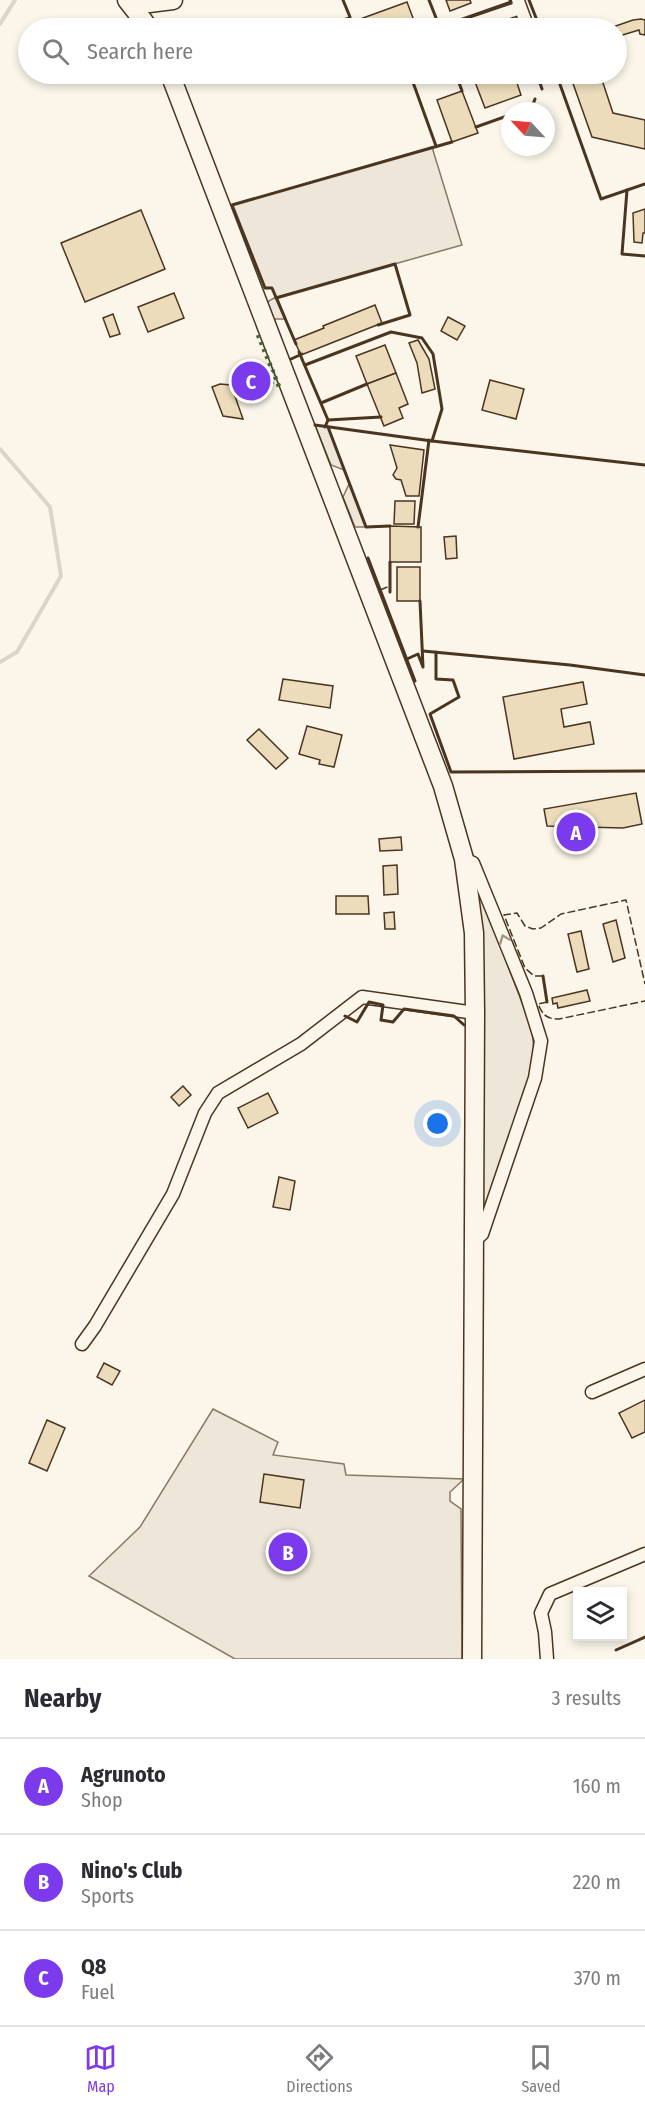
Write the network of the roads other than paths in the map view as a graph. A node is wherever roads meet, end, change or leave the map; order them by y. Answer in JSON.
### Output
{"nodes":[{"id":1,"x":173,"y":0,"type":"edge"},
{"id":2,"x":130,"y":2,"type":"edge"},
{"id":3,"x":519,"y":4,"type":"edge"},
{"id":4,"x":142,"y":18,"type":"edge"},
{"id":5,"x":485,"y":18,"type":"edge"},
{"id":6,"x":174,"y":84,"type":"edge"},
{"id":7,"x":464,"y":859,"type":"junction"},
{"id":8,"x":475,"y":1013,"type":"junction"},
{"id":9,"x":473,"y":1242,"type":"junction"},
{"id":10,"x":82,"y":1344,"type":"dead end"},
{"id":11,"x":645,"y":1369,"type":"edge"},
{"id":12,"x":592,"y":1392,"type":"dead end"},
{"id":13,"x":645,"y":1554,"type":"edge"},
{"id":14,"x":472,"y":1659,"type":"edge"},
{"id":15,"x":547,"y":1659,"type":"edge"}],
"edges":[{"from":1,"to":2,"type":"main road"},
{"from":2,"to":4,"type":"main road"},
{"from":3,"to":5,"type":"street"},
{"from":6,"to":7,"type":"main road"},
{"from":7,"to":8,"type":"main road"},
{"from":9,"to":7,"type":"street","one_way":true},
{"from":8,"to":9,"type":"main road"},
{"from":8,"to":10,"type":"street"},
{"from":9,"to":14,"type":"main road"},
{"from":11,"to":12,"type":"street"},
{"from":13,"to":15,"type":"street"}]}
